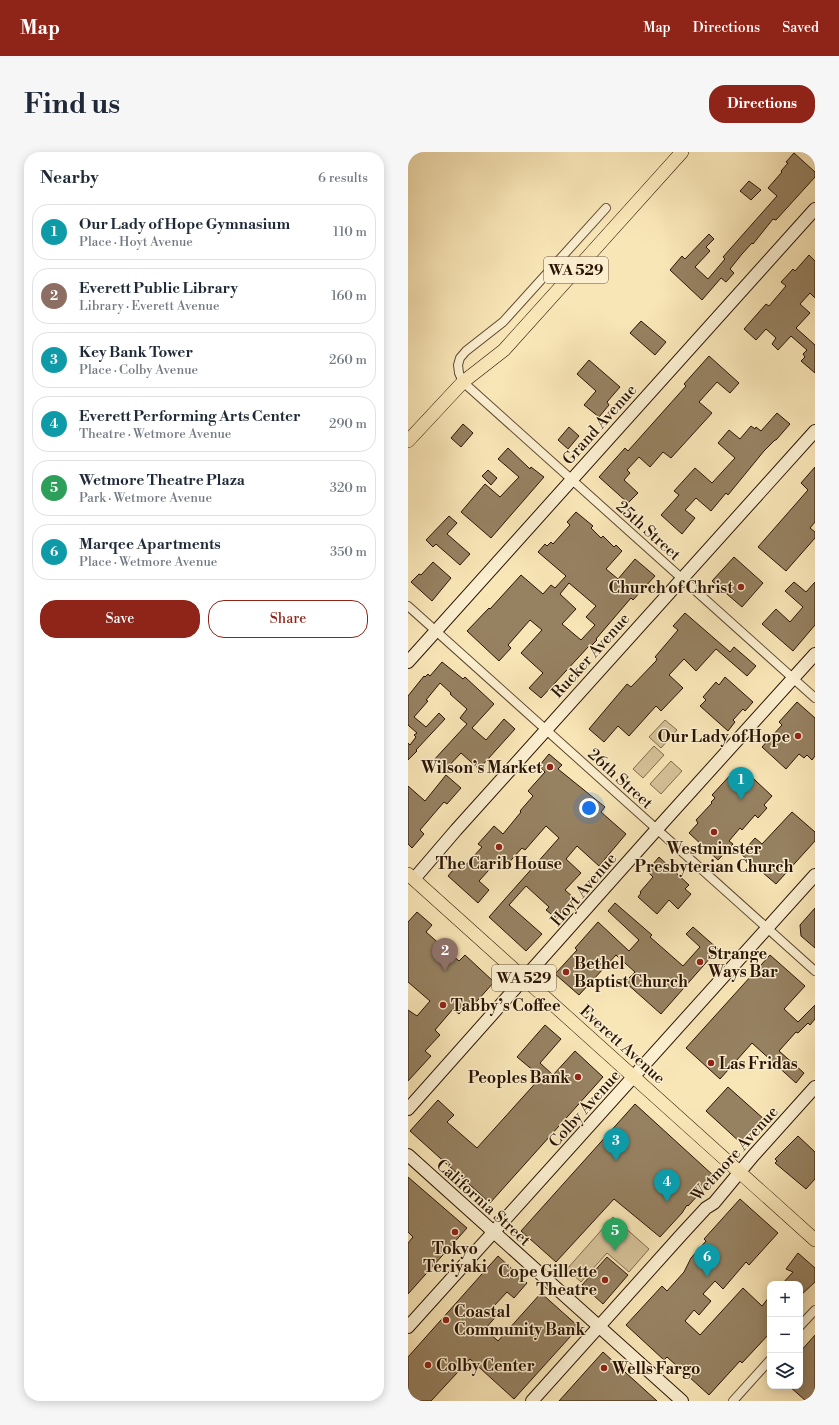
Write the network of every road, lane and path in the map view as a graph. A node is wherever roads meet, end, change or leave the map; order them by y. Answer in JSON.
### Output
{"nodes":[{"id":1,"x":682,"y":152,"type":"edge"},
{"id":2,"x":606,"y":208,"type":"dead end"},
{"id":3,"x":815,"y":209,"type":"edge"},
{"id":4,"x":463,"y":382,"type":"junction"},
{"id":5,"x":815,"y":431,"type":"edge"},
{"id":6,"x":408,"y":441,"type":"edge"},
{"id":7,"x":571,"y":479,"type":"junction"},
{"id":8,"x":682,"y":579,"type":"junction"},
{"id":9,"x":408,"y":606,"type":"edge"},
{"id":10,"x":436,"y":631,"type":"junction"},
{"id":11,"x":815,"y":654,"type":"edge"},
{"id":12,"x":408,"y":662,"type":"edge"},
{"id":13,"x":793,"y":679,"type":"junction"},
{"id":14,"x":815,"y":698,"type":"edge"},
{"id":15,"x":546,"y":730,"type":"junction"},
{"id":16,"x":657,"y":829,"type":"junction"},
{"id":17,"x":815,"y":875,"type":"edge"},
{"id":18,"x":410,"y":880,"type":"edge"},
{"id":19,"x":768,"y":929,"type":"junction"},
{"id":20,"x":815,"y":971,"type":"edge"},
{"id":21,"x":525,"y":979,"type":"junction"},
{"id":22,"x":634,"y":1077,"type":"junction"},
{"id":23,"x":815,"y":1087,"type":"edge"},
{"id":24,"x":408,"y":1109,"type":"edge"},
{"id":25,"x":408,"y":1155,"type":"edge"},
{"id":26,"x":739,"y":1172,"type":"junction"},
{"id":27,"x":493,"y":1232,"type":"junction"},
{"id":28,"x":815,"y":1240,"type":"edge"},
{"id":29,"x":815,"y":1310,"type":"edge"},
{"id":30,"x":803,"y":1323,"type":"edge"},
{"id":31,"x":408,"y":1327,"type":"edge"},
{"id":32,"x":599,"y":1327,"type":"junction"},
{"id":33,"x":767,"y":1363,"type":"edge"},
{"id":34,"x":532,"y":1401,"type":"edge"},
{"id":35,"x":682,"y":1401,"type":"edge"},
{"id":36,"x":733,"y":1401,"type":"edge"}],
"edges":[{"from":1,"to":4,"type":"main road","number":"WA 529"},
{"from":2,"to":4,"type":"street"},
{"from":3,"to":7,"type":"street","name":"Grand Avenue"},
{"from":4,"to":6,"type":"main road","number":"WA 529"},
{"from":4,"to":7,"type":"street","name":"25th Street"},
{"from":5,"to":8,"type":"street","name":"Rucker Avenue"},
{"from":7,"to":8,"type":"street","name":"25th Street"},
{"from":7,"to":10,"type":"street","name":"Grand Avenue"},
{"from":8,"to":13,"type":"street","name":"25th Street"},
{"from":8,"to":15,"type":"street","name":"Rucker Avenue"},
{"from":9,"to":10,"type":"street","name":"26th Street"},
{"from":10,"to":12,"type":"street","name":"Grand Avenue"},
{"from":10,"to":15,"type":"street","name":"26th Street"},
{"from":11,"to":13,"type":"street","name":"Hoyt Avenue"},
{"from":13,"to":14,"type":"street","name":"25th Street"},
{"from":13,"to":16,"type":"street","name":"Hoyt Avenue"},
{"from":15,"to":16,"type":"street","name":"26th Street"},
{"from":15,"to":18,"type":"street","name":"Rucker Avenue"},
{"from":16,"to":19,"type":"street","name":"26th Street"},
{"from":16,"to":21,"type":"street","name":"Hoyt Avenue"},
{"from":17,"to":19,"type":"street","name":"Colby Avenue"},
{"from":18,"to":21,"type":"main road","name":"Everett Avenue","number":"WA 529"},
{"from":19,"to":20,"type":"street","name":"26th Street"},
{"from":19,"to":22,"type":"street","name":"Colby Avenue"},
{"from":21,"to":22,"type":"main road","name":"Everett Avenue","number":"WA 529"},
{"from":21,"to":24,"type":"street","name":"Hoyt Avenue"},
{"from":22,"to":26,"type":"main road","name":"Everett Avenue","number":"WA 529"},
{"from":22,"to":27,"type":"street","name":"Colby Avenue"},
{"from":23,"to":26,"type":"street","name":"Wetmore Avenue"},
{"from":25,"to":27,"type":"street","name":"California Street"},
{"from":26,"to":28,"type":"main road","name":"Everett Avenue","number":"WA 529"},
{"from":26,"to":32,"type":"street","name":"Wetmore Avenue"},
{"from":27,"to":31,"type":"street","name":"Colby Avenue"},
{"from":27,"to":32,"type":"street","name":"California Street"},
{"from":29,"to":30,"type":"street"},
{"from":32,"to":34,"type":"street","name":"Wetmore Avenue"},
{"from":32,"to":35,"type":"street","name":"California Street"},
{"from":33,"to":36,"type":"street"}]}
